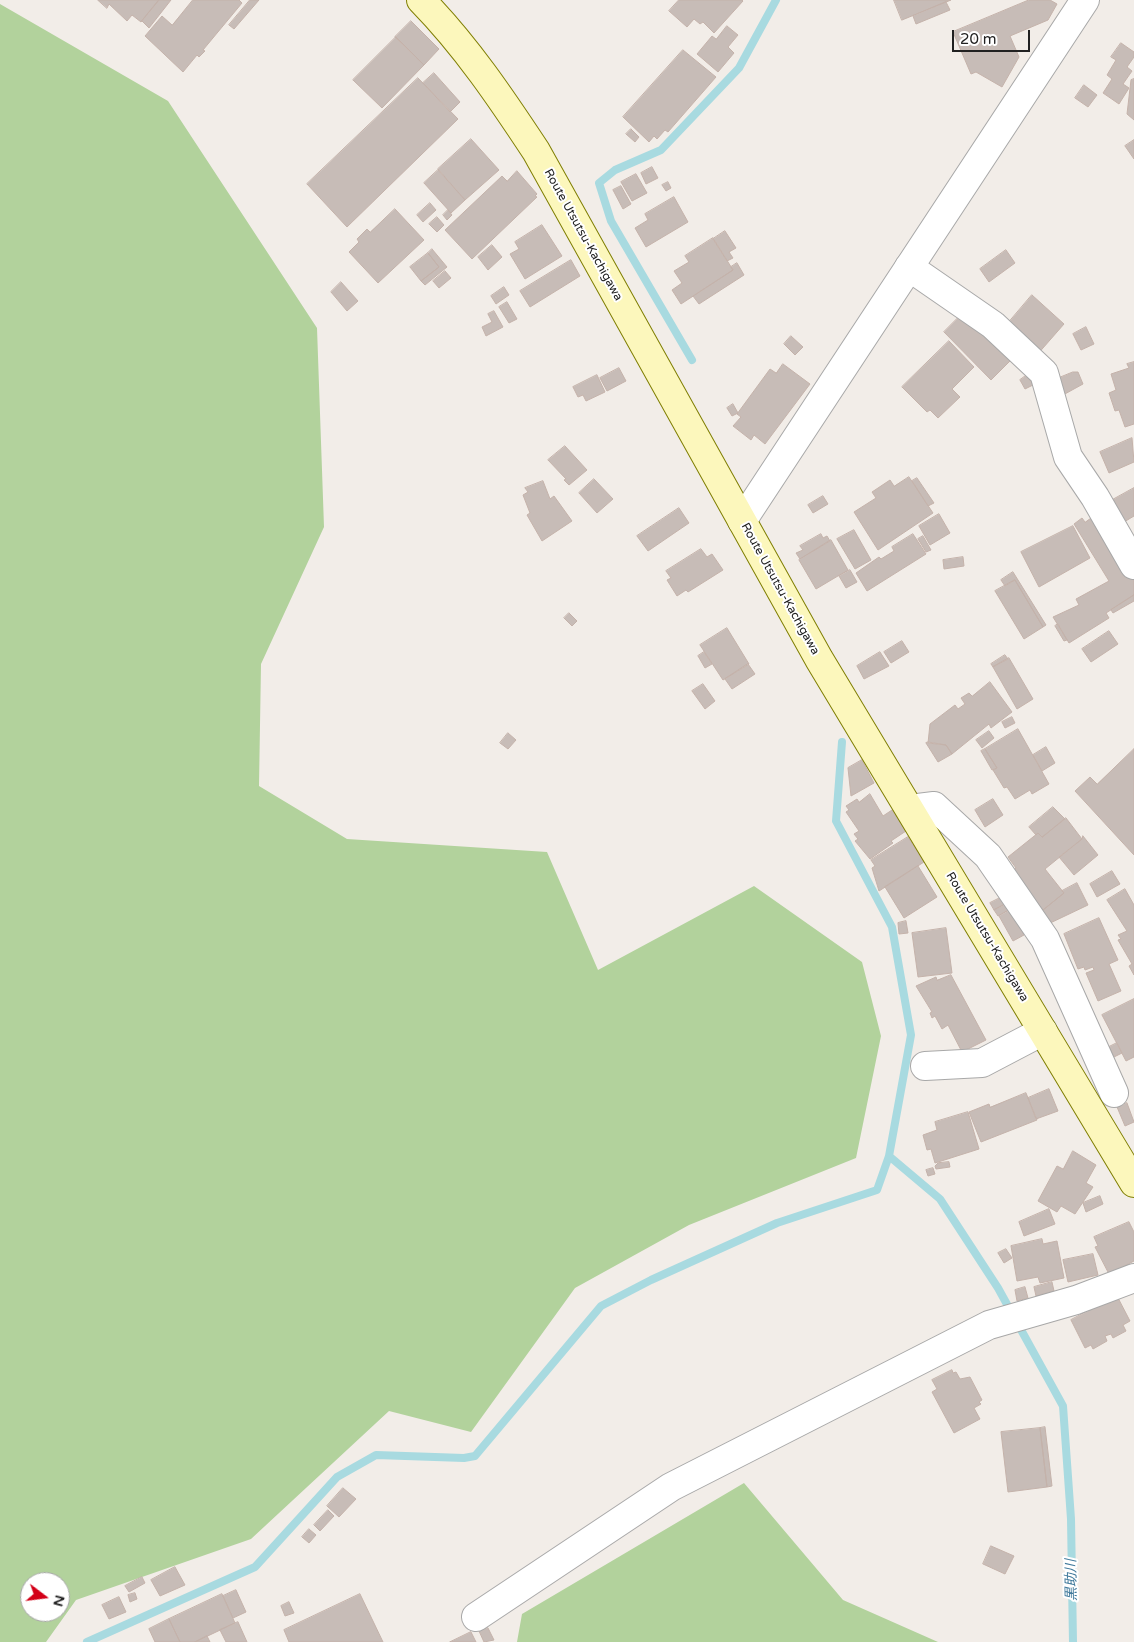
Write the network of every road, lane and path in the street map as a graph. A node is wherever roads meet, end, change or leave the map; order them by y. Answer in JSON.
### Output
{"nodes":[{"id":1,"x":421,"y":0,"type":"edge"},
{"id":2,"x":1085,"y":0,"type":"edge"},
{"id":3,"x":909,"y":267,"type":"junction"},
{"id":4,"x":742,"y":521,"type":"junction"},
{"id":5,"x":1134,"y":565,"type":"edge"},
{"id":6,"x":910,"y":809,"type":"junction"},
{"id":7,"x":1043,"y":1031,"type":"junction"},
{"id":8,"x":925,"y":1066,"type":"dead end"},
{"id":9,"x":1124,"y":1088,"type":"edge"},
{"id":10,"x":1088,"y":1107,"type":"junction"},
{"id":11,"x":1134,"y":1183,"type":"edge"},
{"id":12,"x":1134,"y":1278,"type":"edge"},
{"id":13,"x":476,"y":1617,"type":"dead end"}],
"edges":[{"from":1,"to":4,"type":"main road","name":"Route Utsutsu-Kachigawa"},
{"from":2,"to":3,"type":"street"},
{"from":3,"to":4,"type":"street"},
{"from":3,"to":5,"type":"street"},
{"from":4,"to":6,"type":"main road","name":"Route Utsutsu-Kachigawa"},
{"from":6,"to":7,"type":"main road","name":"Route Utsutsu-Kachigawa"},
{"from":6,"to":9,"type":"street"},
{"from":7,"to":8,"type":"street"},
{"from":7,"to":10,"type":"main road","name":"Route Utsutsu-Kachigawa"},
{"from":9,"to":10,"type":"street"},
{"from":10,"to":11,"type":"main road","name":"Route Utsutsu-Kachigawa"},
{"from":12,"to":13,"type":"street"}]}
